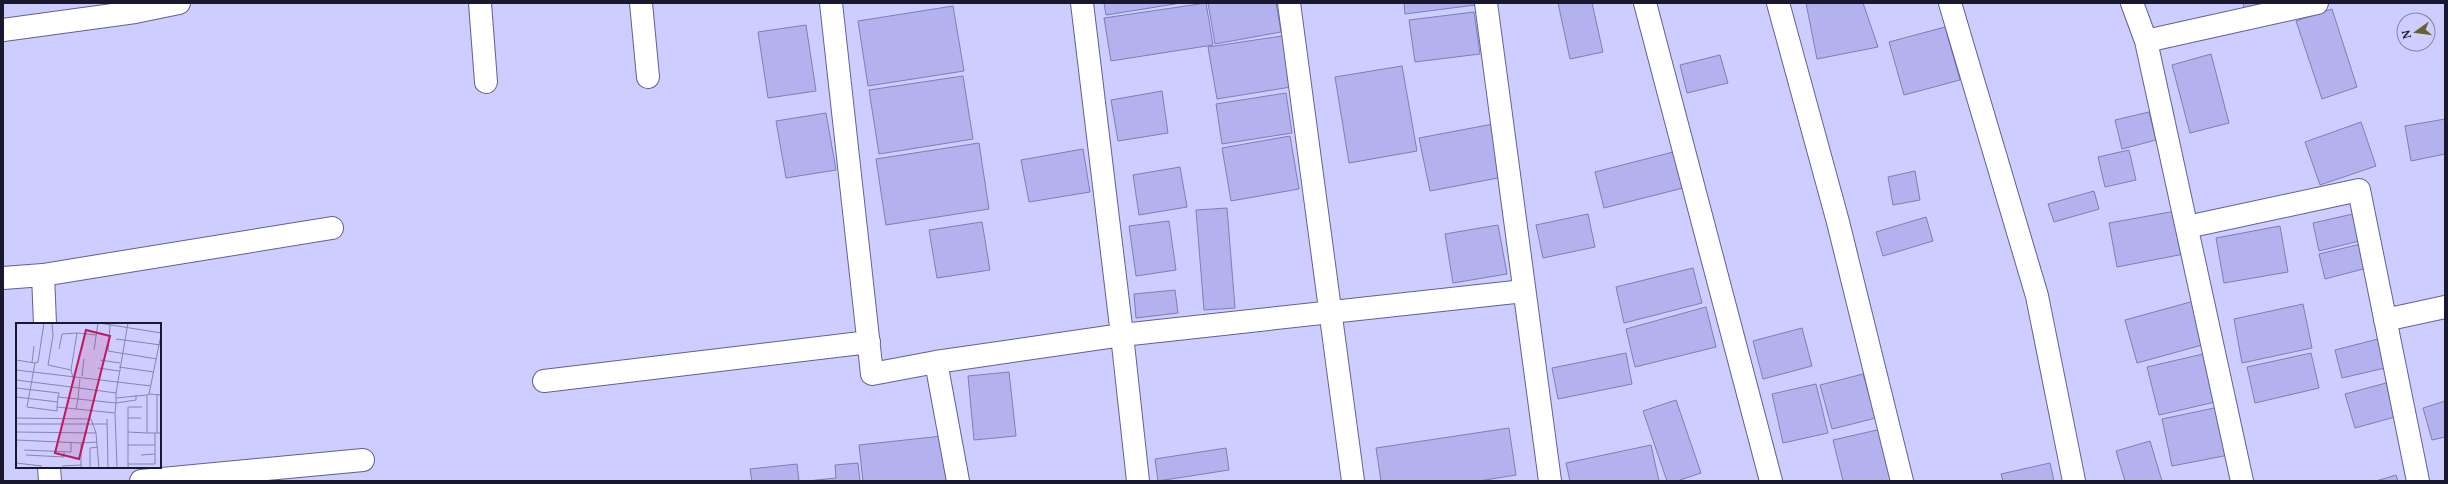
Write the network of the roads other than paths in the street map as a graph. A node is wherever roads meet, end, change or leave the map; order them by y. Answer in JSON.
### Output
{"nodes":[{"id":1,"x":179,"y":3,"type":"edge"},
{"id":2,"x":480,"y":3,"type":"edge"},
{"id":3,"x":641,"y":3,"type":"edge"},
{"id":4,"x":831,"y":3,"type":"edge"},
{"id":5,"x":1082,"y":3,"type":"edge"},
{"id":6,"x":1289,"y":3,"type":"edge"},
{"id":7,"x":1486,"y":3,"type":"edge"},
{"id":8,"x":1645,"y":3,"type":"edge"},
{"id":9,"x":1778,"y":3,"type":"edge"},
{"id":10,"x":1950,"y":3,"type":"edge"},
{"id":11,"x":2132,"y":3,"type":"edge"},
{"id":12,"x":2317,"y":3,"type":"edge"},
{"id":13,"x":3,"y":30,"type":"edge"},
{"id":14,"x":2146,"y":41,"type":"junction"},
{"id":15,"x":648,"y":77,"type":"dead end"},
{"id":16,"x":486,"y":82,"type":"dead end"},
{"id":17,"x":2187,"y":227,"type":"junction"},
{"id":18,"x":332,"y":228,"type":"dead end"},
{"id":19,"x":43,"y":275,"type":"junction"},
{"id":20,"x":3,"y":278,"type":"edge"},
{"id":21,"x":1524,"y":291,"type":"junction"},
{"id":22,"x":2445,"y":307,"type":"edge"},
{"id":23,"x":1330,"y":312,"type":"junction"},
{"id":24,"x":2386,"y":320,"type":"junction"},
{"id":25,"x":45,"y":323,"type":"edge"},
{"id":26,"x":1122,"y":335,"type":"junction"},
{"id":27,"x":869,"y":342,"type":"junction"},
{"id":28,"x":936,"y":362,"type":"junction"},
{"id":29,"x":544,"y":380,"type":"dead end"},
{"id":30,"x":363,"y":460,"type":"dead end"},
{"id":31,"x":49,"y":468,"type":"edge"},
{"id":32,"x":50,"y":481,"type":"edge"},
{"id":33,"x":141,"y":481,"type":"edge"},
{"id":34,"x":958,"y":481,"type":"edge"},
{"id":35,"x":1138,"y":481,"type":"edge"},
{"id":36,"x":1353,"y":481,"type":"edge"},
{"id":37,"x":1550,"y":481,"type":"edge"},
{"id":38,"x":1771,"y":481,"type":"edge"},
{"id":39,"x":1902,"y":481,"type":"edge"},
{"id":40,"x":2074,"y":481,"type":"edge"},
{"id":41,"x":2242,"y":481,"type":"edge"},
{"id":42,"x":2418,"y":481,"type":"edge"}],
"edges":[{"from":1,"to":13,"type":"street"},
{"from":2,"to":16,"type":"street"},
{"from":3,"to":15,"type":"street"},
{"from":4,"to":27,"type":"street"},
{"from":5,"to":26,"type":"street"},
{"from":6,"to":23,"type":"street"},
{"from":7,"to":21,"type":"street"},
{"from":8,"to":38,"type":"street"},
{"from":9,"to":39,"type":"street"},
{"from":10,"to":40,"type":"street"},
{"from":11,"to":14,"type":"street"},
{"from":12,"to":14,"type":"street"},
{"from":14,"to":17,"type":"street"},
{"from":17,"to":24,"type":"street"},
{"from":17,"to":41,"type":"street"},
{"from":18,"to":19,"type":"street"},
{"from":19,"to":20,"type":"street"},
{"from":19,"to":25,"type":"street"},
{"from":21,"to":23,"type":"street"},
{"from":21,"to":37,"type":"street"},
{"from":22,"to":24,"type":"street"},
{"from":23,"to":26,"type":"street"},
{"from":23,"to":36,"type":"street"},
{"from":24,"to":42,"type":"street"},
{"from":26,"to":28,"type":"street"},
{"from":26,"to":35,"type":"street"},
{"from":27,"to":28,"type":"street"},
{"from":27,"to":29,"type":"street"},
{"from":28,"to":34,"type":"street"},
{"from":30,"to":33,"type":"street"},
{"from":31,"to":32,"type":"street"}]}
